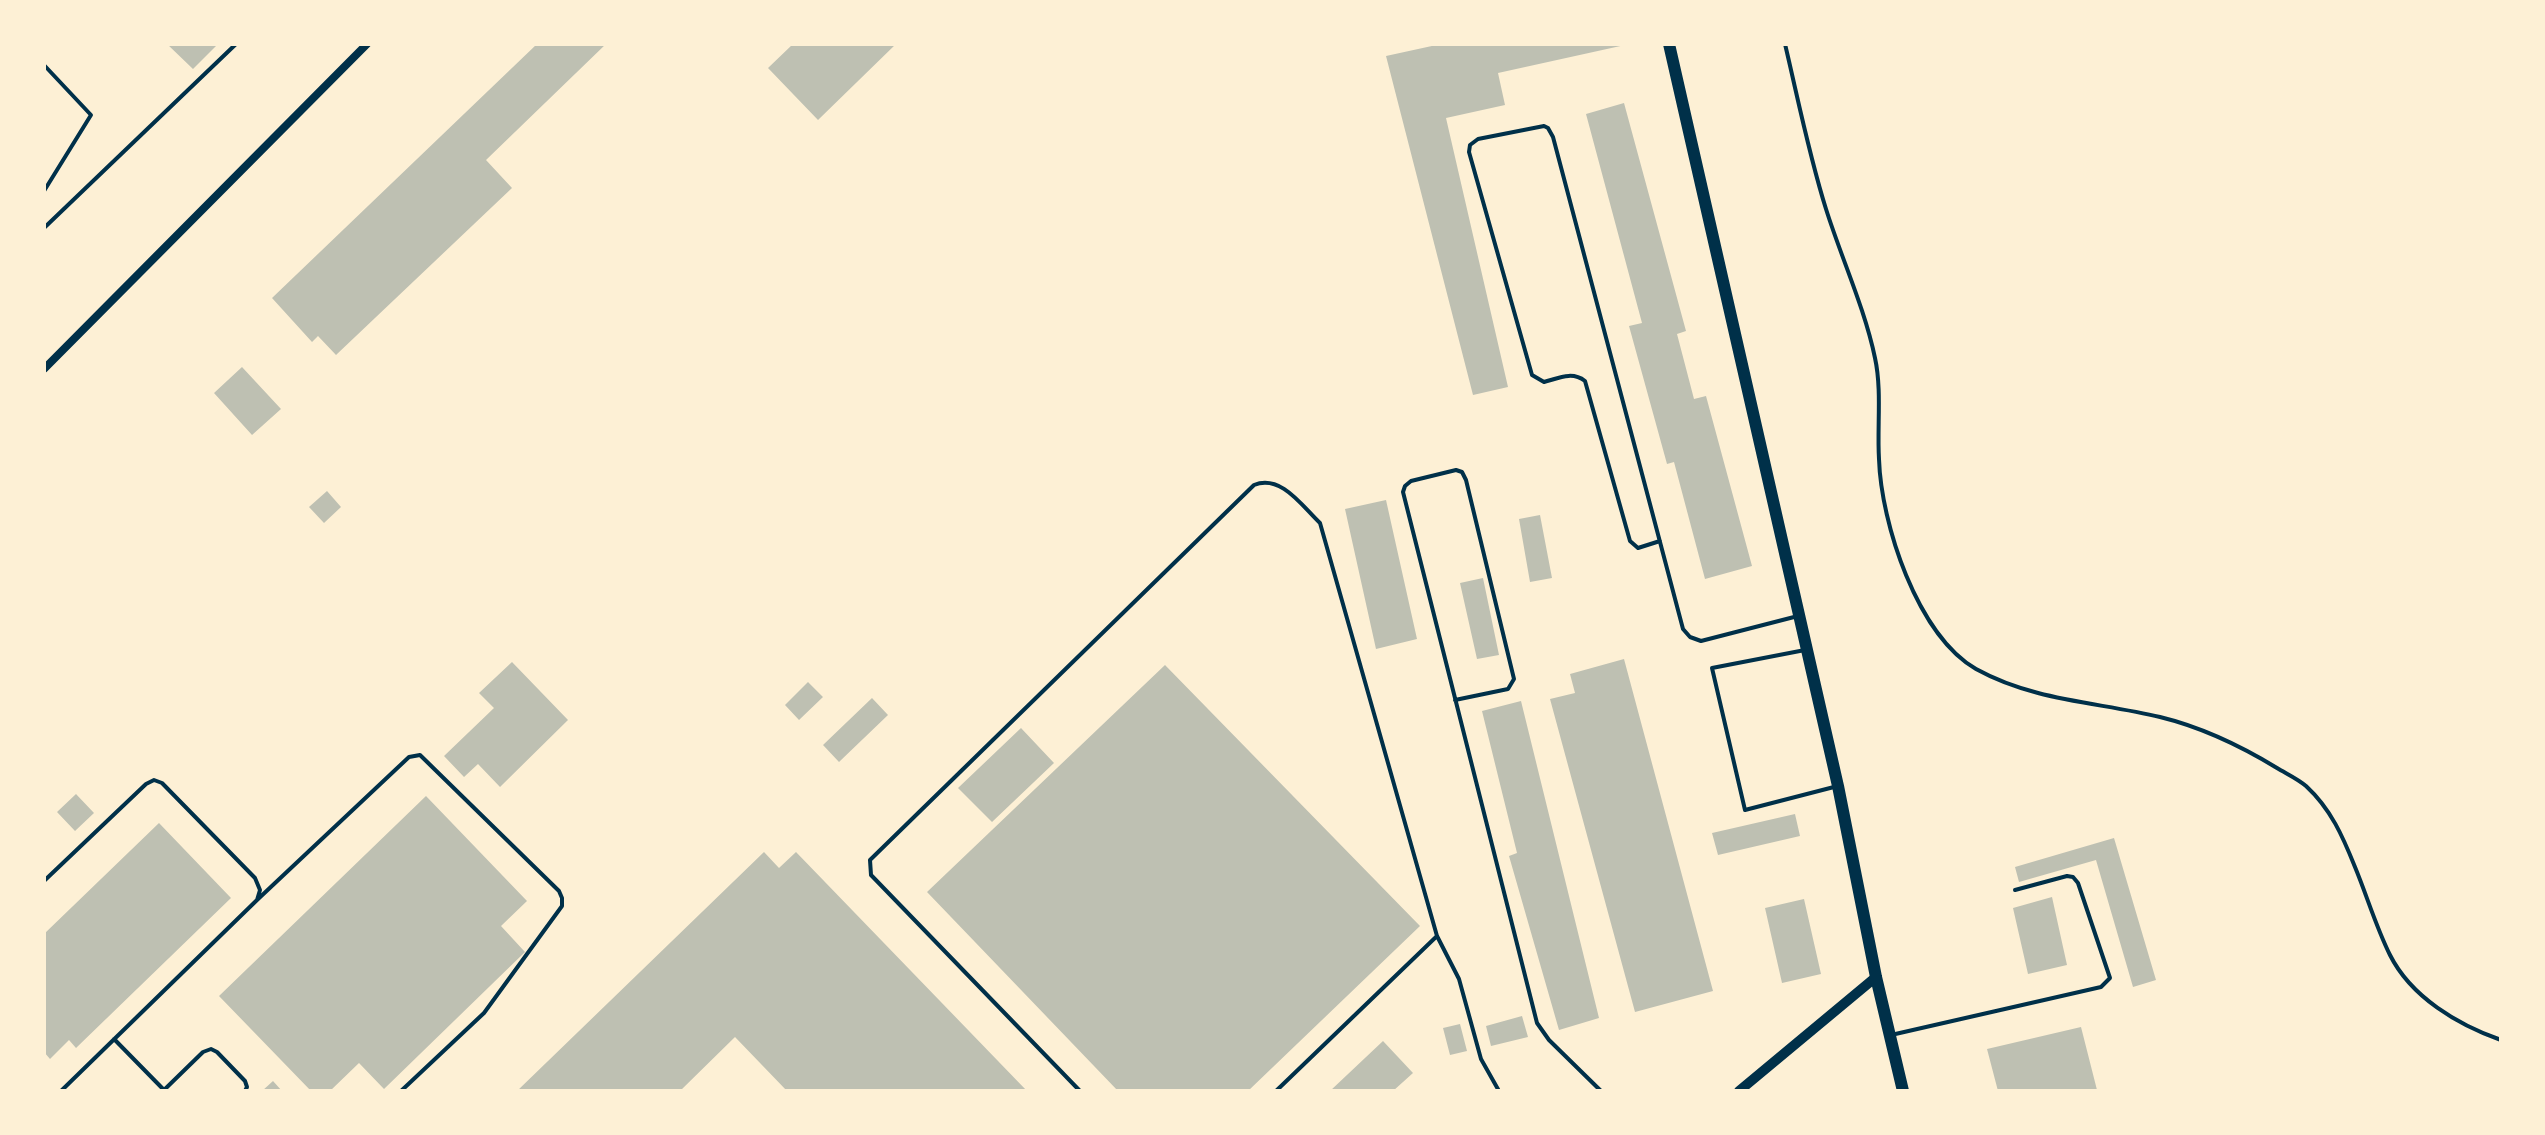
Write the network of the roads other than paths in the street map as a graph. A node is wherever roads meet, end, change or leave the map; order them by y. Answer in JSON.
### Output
{"nodes":[{"id":1,"x":236,"y":44,"type":"edge"},
{"id":2,"x":367,"y":44,"type":"edge"},
{"id":3,"x":1669,"y":44,"type":"edge"},
{"id":4,"x":1785,"y":44,"type":"edge"},
{"id":5,"x":44,"y":228,"type":"edge"},
{"id":6,"x":44,"y":369,"type":"edge"},
{"id":7,"x":1660,"y":541,"type":"junction"},
{"id":8,"x":1800,"y":615,"type":"junction"},
{"id":9,"x":1807,"y":650,"type":"junction"},
{"id":10,"x":1455,"y":700,"type":"junction"},
{"id":11,"x":1838,"y":786,"type":"junction"},
{"id":12,"x":44,"y":881,"type":"edge"},
{"id":13,"x":2015,"y":890,"type":"dead end"},
{"id":14,"x":257,"y":900,"type":"junction"},
{"id":15,"x":1437,"y":936,"type":"junction"},
{"id":16,"x":1876,"y":977,"type":"junction"},
{"id":17,"x":1889,"y":1035,"type":"junction"},
{"id":18,"x":114,"y":1039,"type":"junction"},
{"id":19,"x":2501,"y":1040,"type":"edge"},
{"id":20,"x":163,"y":1090,"type":"edge"},
{"id":21,"x":61,"y":1091,"type":"edge"},
{"id":22,"x":245,"y":1091,"type":"edge"},
{"id":23,"x":401,"y":1091,"type":"edge"},
{"id":24,"x":1080,"y":1091,"type":"edge"},
{"id":25,"x":1276,"y":1091,"type":"edge"},
{"id":26,"x":1499,"y":1091,"type":"edge"},
{"id":27,"x":1601,"y":1091,"type":"edge"},
{"id":28,"x":1739,"y":1091,"type":"edge"},
{"id":29,"x":1903,"y":1091,"type":"edge"}],
"edges":[{"from":1,"to":5,"type":"lane"},
{"from":2,"to":6,"type":"street"},
{"from":3,"to":8,"type":"main road"},
{"from":4,"to":19,"type":"lane"},
{"from":7,"to":7,"type":"lane"},
{"from":7,"to":8,"type":"lane"},
{"from":8,"to":9,"type":"main road"},
{"from":9,"to":11,"type":"main road"},
{"from":9,"to":11,"type":"lane"},
{"from":10,"to":10,"type":"lane"},
{"from":10,"to":27,"type":"lane"},
{"from":11,"to":16,"type":"main road"},
{"from":12,"to":14,"type":"lane"},
{"from":13,"to":17,"type":"lane"},
{"from":14,"to":18,"type":"lane"},
{"from":14,"to":23,"type":"lane"},
{"from":15,"to":24,"type":"lane"},
{"from":15,"to":25,"type":"lane"},
{"from":15,"to":26,"type":"lane"},
{"from":16,"to":17,"type":"main road"},
{"from":16,"to":28,"type":"street"},
{"from":17,"to":29,"type":"main road"},
{"from":18,"to":20,"type":"lane"},
{"from":18,"to":21,"type":"lane"},
{"from":20,"to":22,"type":"lane"}]}
